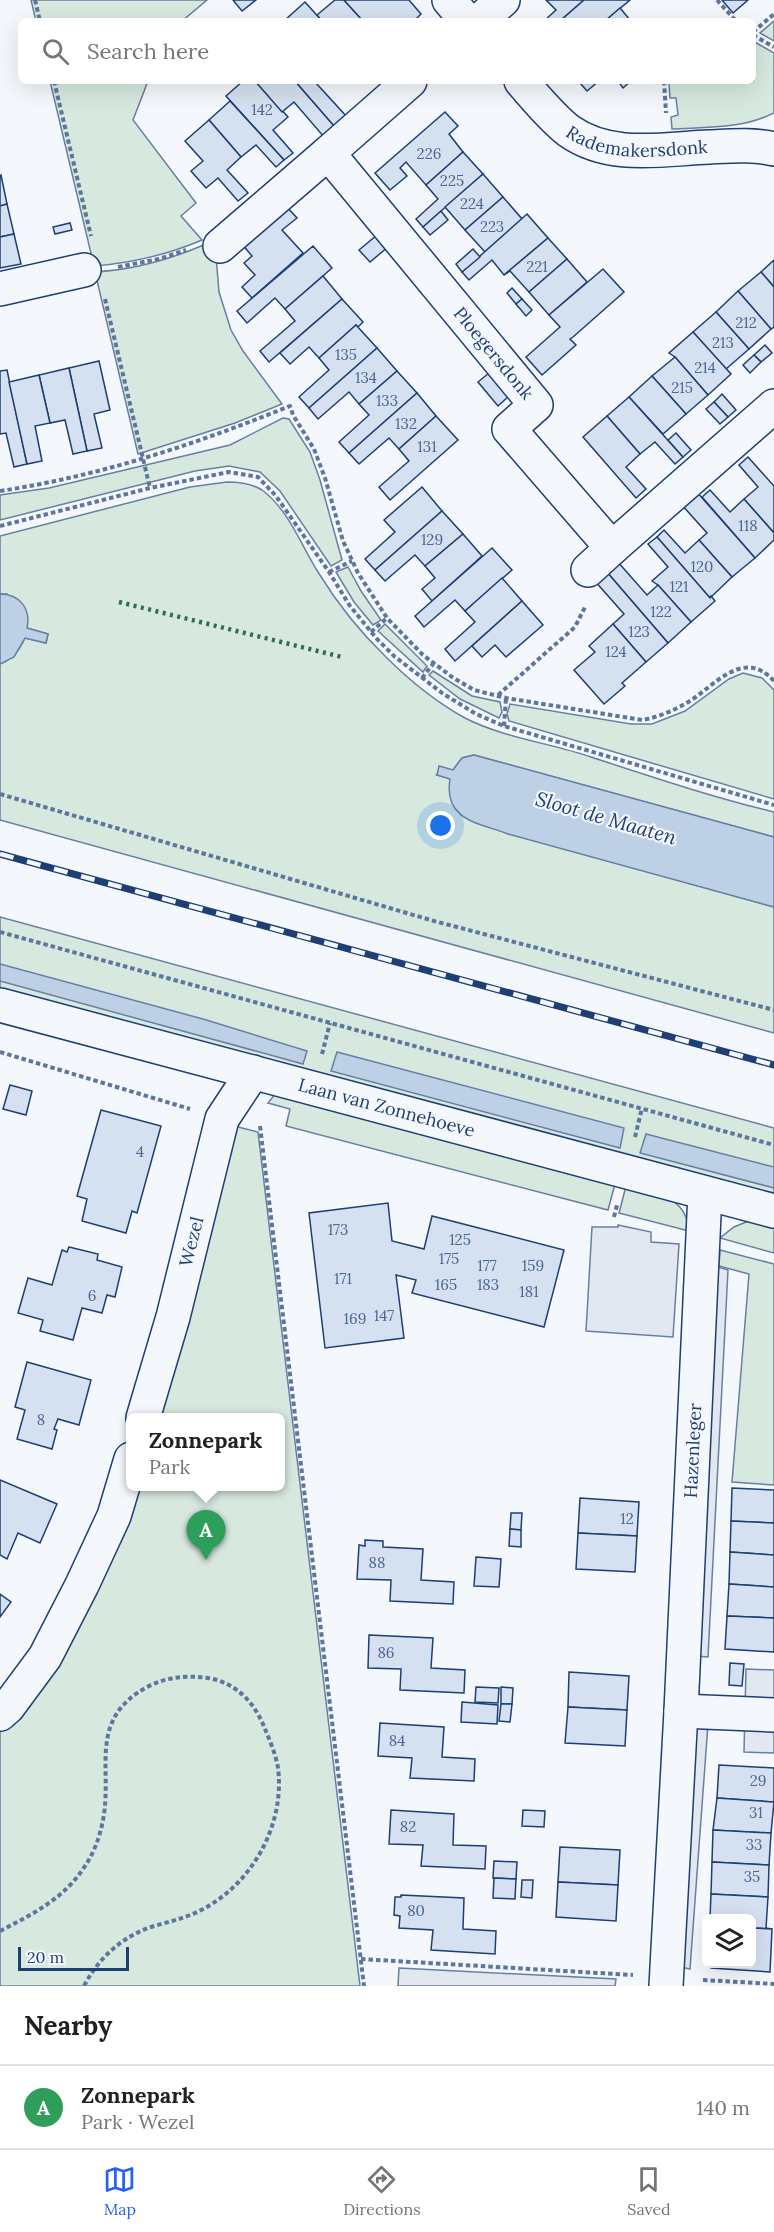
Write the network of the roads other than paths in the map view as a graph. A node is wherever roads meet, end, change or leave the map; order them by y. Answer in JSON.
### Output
{"nodes":[{"id":1,"x":449,"y":0,"type":"edge"},
{"id":2,"x":503,"y":0,"type":"edge"},
{"id":3,"x":464,"y":18,"type":"edge"},
{"id":4,"x":482,"y":18,"type":"edge"},
{"id":5,"x":407,"y":84,"type":"edge"},
{"id":6,"x":524,"y":84,"type":"edge"},
{"id":7,"x":772,"y":146,"type":"edge"},
{"id":8,"x":328,"y":153,"type":"junction"},
{"id":9,"x":220,"y":246,"type":"road end"},
{"id":10,"x":84,"y":270,"type":"road end"},
{"id":11,"x":0,"y":289,"type":"edge"},
{"id":12,"x":774,"y":406,"type":"edge"},
{"id":13,"x":612,"y":548,"type":"junction"},
{"id":14,"x":588,"y":570,"type":"road end"},
{"id":15,"x":0,"y":1005,"type":"edge"},
{"id":16,"x":253,"y":1072,"type":"junction"},
{"id":17,"x":705,"y":1193,"type":"junction"},
{"id":18,"x":774,"y":1211,"type":"edge"},
{"id":19,"x":144,"y":1413,"type":"edge"},
{"id":20,"x":126,"y":1476,"type":"edge"},
{"id":21,"x":681,"y":1711,"type":"junction"},
{"id":22,"x":0,"y":1714,"type":"edge"},
{"id":23,"x":774,"y":1715,"type":"edge"},
{"id":24,"x":666,"y":1982,"type":"edge"}],
"edges":[{"from":1,"to":3,"type":"street"},
{"from":2,"to":4,"type":"street"},
{"from":5,"to":8,"type":"street"},
{"from":6,"to":7,"type":"street","name":"Rademakersdonk"},
{"from":8,"to":9,"type":"street"},
{"from":8,"to":13,"type":"street","name":"Ploegersdonk"},
{"from":10,"to":11,"type":"street"},
{"from":12,"to":13,"type":"street"},
{"from":13,"to":14,"type":"street"},
{"from":15,"to":16,"type":"street","name":"Laan van Zonnehoeve"},
{"from":16,"to":17,"type":"street","name":"Laan van Zonnehoeve"},
{"from":16,"to":19,"type":"street","name":"Wezel"},
{"from":17,"to":18,"type":"street","name":"Laan van Zonnehoeve"},
{"from":17,"to":21,"type":"street","name":"Hazenleger"},
{"from":20,"to":22,"type":"street"},
{"from":21,"to":23,"type":"street"},
{"from":21,"to":24,"type":"street","name":"Hazenleger"}]}
